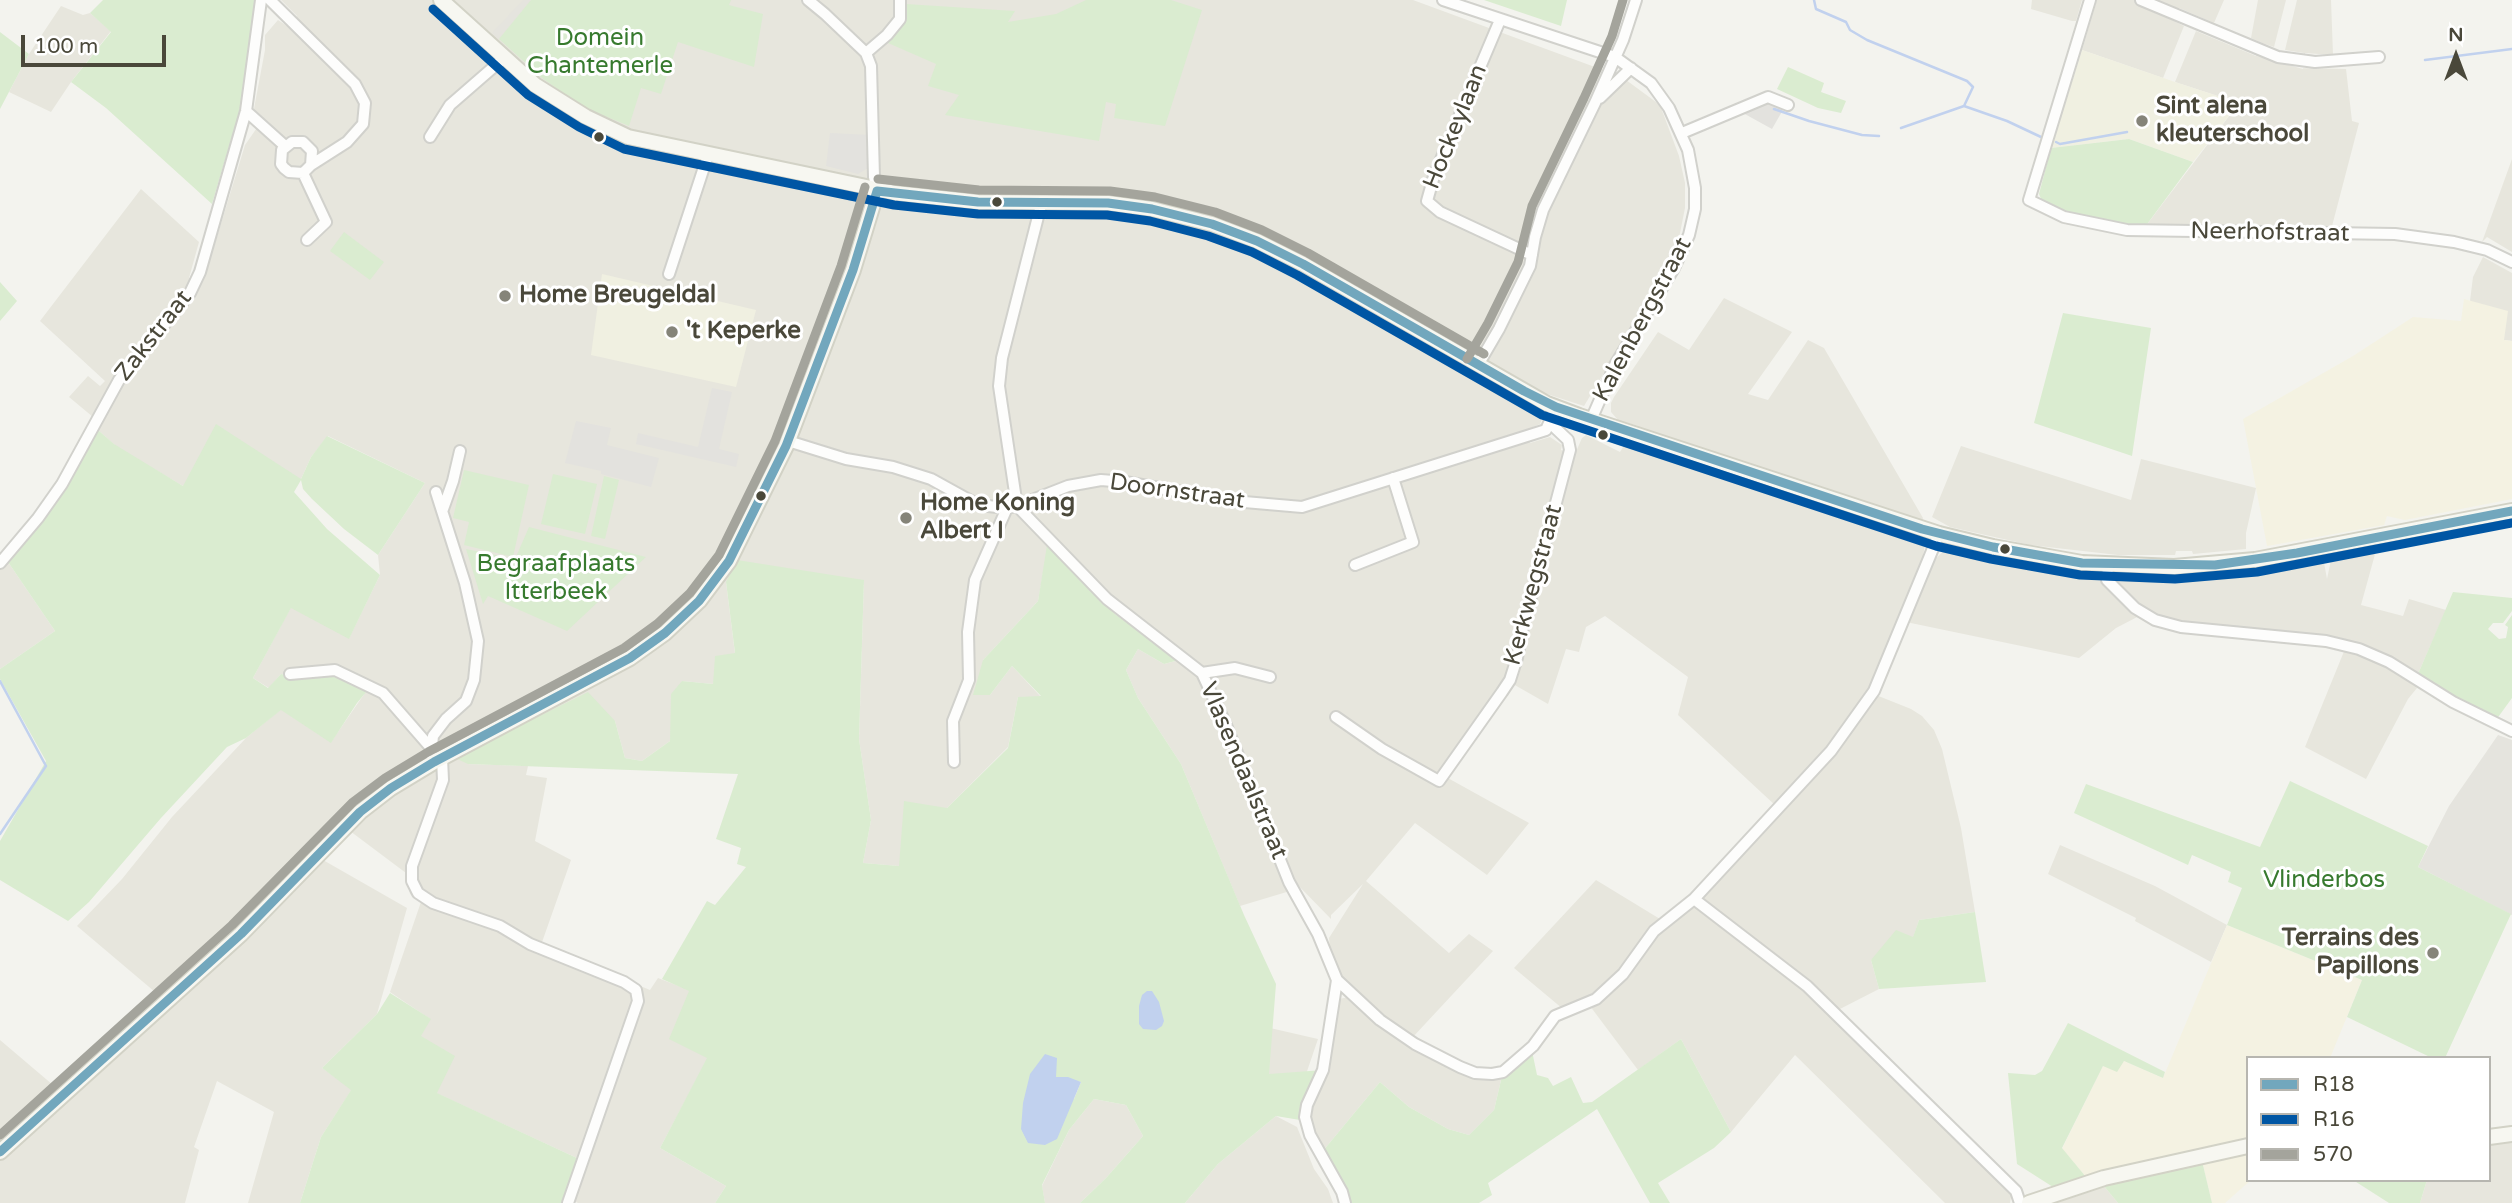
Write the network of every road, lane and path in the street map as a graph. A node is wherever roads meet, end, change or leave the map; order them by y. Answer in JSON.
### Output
{"nodes":[{"id":1,"x":261,"y":0,"type":"edge"},
{"id":2,"x":270,"y":0,"type":"edge"},
{"id":3,"x":440,"y":0,"type":"edge"},
{"id":4,"x":808,"y":0,"type":"edge"},
{"id":5,"x":900,"y":0,"type":"edge"},
{"id":6,"x":1443,"y":0,"type":"edge"},
{"id":7,"x":1636,"y":0,"type":"edge"},
{"id":8,"x":2090,"y":0,"type":"edge"},
{"id":9,"x":2141,"y":0,"type":"edge"},
{"id":10,"x":1500,"y":20,"type":"junction"},
{"id":11,"x":866,"y":53,"type":"junction"},
{"id":12,"x":1615,"y":57,"type":"junction"},
{"id":13,"x":2379,"y":57,"type":"dead end"},
{"id":14,"x":504,"y":58,"type":"junction"},
{"id":15,"x":1631,"y":68,"type":"junction"},
{"id":16,"x":1595,"y":103,"type":"junction"},
{"id":17,"x":1788,"y":104,"type":"dead end"},
{"id":18,"x":246,"y":111,"type":"junction"},
{"id":19,"x":1682,"y":133,"type":"junction"},
{"id":20,"x":430,"y":137,"type":"dead end"},
{"id":21,"x":285,"y":146,"type":"junction"},
{"id":22,"x":708,"y":155,"type":"junction"},
{"id":23,"x":307,"y":169,"type":"junction"},
{"id":24,"x":877,"y":191,"type":"junction"},
{"id":25,"x":1042,"y":201,"type":"junction"},
{"id":26,"x":307,"y":240,"type":"dead end"},
{"id":27,"x":1532,"y":255,"type":"junction"},
{"id":28,"x":2512,"y":262,"type":"edge"},
{"id":29,"x":669,"y":274,"type":"dead end"},
{"id":30,"x":1478,"y":365,"type":"junction"},
{"id":31,"x":1556,"y":407,"type":"junction"},
{"id":32,"x":1591,"y":420,"type":"junction"},
{"id":33,"x":1550,"y":423,"type":"junction"},
{"id":34,"x":788,"y":441,"type":"junction"},
{"id":35,"x":460,"y":451,"type":"dead end"},
{"id":36,"x":1393,"y":478,"type":"junction"},
{"id":37,"x":436,"y":492,"type":"dead end"},
{"id":38,"x":1012,"y":507,"type":"junction"},
{"id":39,"x":443,"y":509,"type":"junction"},
{"id":40,"x":2512,"y":511,"type":"edge"},
{"id":41,"x":1939,"y":534,"type":"junction"},
{"id":42,"x":0,"y":563,"type":"edge"},
{"id":43,"x":1354,"y":565,"type":"dead end"},
{"id":44,"x":2108,"y":565,"type":"junction"},
{"id":45,"x":1202,"y":673,"type":"junction"},
{"id":46,"x":290,"y":674,"type":"dead end"},
{"id":47,"x":1270,"y":677,"type":"dead end"},
{"id":48,"x":1336,"y":717,"type":"dead end"},
{"id":49,"x":2512,"y":732,"type":"edge"},
{"id":50,"x":435,"y":756,"type":"junction"},
{"id":51,"x":954,"y":762,"type":"dead end"},
{"id":52,"x":1693,"y":899,"type":"junction"},
{"id":53,"x":1340,"y":984,"type":"junction"},
{"id":54,"x":2512,"y":1134,"type":"edge"},
{"id":55,"x":2491,"y":1137,"type":"edge"},
{"id":56,"x":2246,"y":1146,"type":"edge"},
{"id":57,"x":0,"y":1152,"type":"edge"},
{"id":58,"x":568,"y":1203,"type":"edge"},
{"id":59,"x":1345,"y":1203,"type":"edge"},
{"id":60,"x":2020,"y":1203,"type":"edge"},
{"id":61,"x":2029,"y":1203,"type":"edge"}],
"edges":[{"from":1,"to":18,"type":"street","name":"Zakstraat"},
{"from":2,"to":23,"type":"street"},
{"from":3,"to":14,"type":"main road"},
{"from":4,"to":11,"type":"street"},
{"from":5,"to":11,"type":"street"},
{"from":6,"to":10,"type":"street","name":"Kalenbergstraat"},
{"from":7,"to":12,"type":"street"},
{"from":8,"to":28,"type":"street","name":"Neerhofstraat"},
{"from":9,"to":13,"type":"street"},
{"from":10,"to":12,"type":"street","name":"Kalenbergstraat"},
{"from":10,"to":27,"type":"street","name":"Hockeylaan"},
{"from":11,"to":24,"type":"street"},
{"from":12,"to":15,"type":"street","name":"Kalenbergstraat"},
{"from":12,"to":16,"type":"street"},
{"from":14,"to":20,"type":"street"},
{"from":14,"to":22,"type":"main road"},
{"from":15,"to":16,"type":"street"},
{"from":15,"to":19,"type":"street","name":"Kalenbergstraat"},
{"from":16,"to":27,"type":"street"},
{"from":17,"to":19,"type":"street"},
{"from":18,"to":21,"type":"street"},
{"from":18,"to":42,"type":"street","name":"Zakstraat"},
{"from":19,"to":32,"type":"street","name":"Kalenbergstraat"},
{"from":21,"to":23,"type":"street"},
{"from":21,"to":23,"type":"street"},
{"from":22,"to":24,"type":"main road"},
{"from":22,"to":29,"type":"street"},
{"from":23,"to":26,"type":"street"},
{"from":24,"to":25,"type":"main road"},
{"from":24,"to":34,"type":"main road"},
{"from":25,"to":30,"type":"main road"},
{"from":25,"to":38,"type":"street"},
{"from":27,"to":30,"type":"street"},
{"from":30,"to":31,"type":"main road"},
{"from":31,"to":32,"type":"main road"},
{"from":31,"to":33,"type":"street"},
{"from":32,"to":41,"type":"main road"},
{"from":33,"to":36,"type":"street","name":"Doornstraat"},
{"from":33,"to":48,"type":"street","name":"Kerkwegstraat"},
{"from":34,"to":38,"type":"street"},
{"from":34,"to":50,"type":"main road"},
{"from":35,"to":39,"type":"street"},
{"from":36,"to":38,"type":"street","name":"Doornstraat"},
{"from":36,"to":43,"type":"street"},
{"from":37,"to":39,"type":"street"},
{"from":38,"to":45,"type":"street","name":"Vlasendaalstraat"},
{"from":38,"to":51,"type":"street"},
{"from":39,"to":50,"type":"street"},
{"from":40,"to":44,"type":"main road"},
{"from":41,"to":44,"type":"main road"},
{"from":41,"to":52,"type":"street"},
{"from":44,"to":49,"type":"street"},
{"from":45,"to":47,"type":"street"},
{"from":45,"to":53,"type":"street","name":"Vlasendaalstraat"},
{"from":46,"to":50,"type":"street"},
{"from":50,"to":57,"type":"main road"},
{"from":50,"to":58,"type":"street"},
{"from":52,"to":53,"type":"street"},
{"from":52,"to":60,"type":"street"},
{"from":53,"to":59,"type":"street"},
{"from":54,"to":55,"type":"main road"},
{"from":56,"to":61,"type":"main road"}]}
